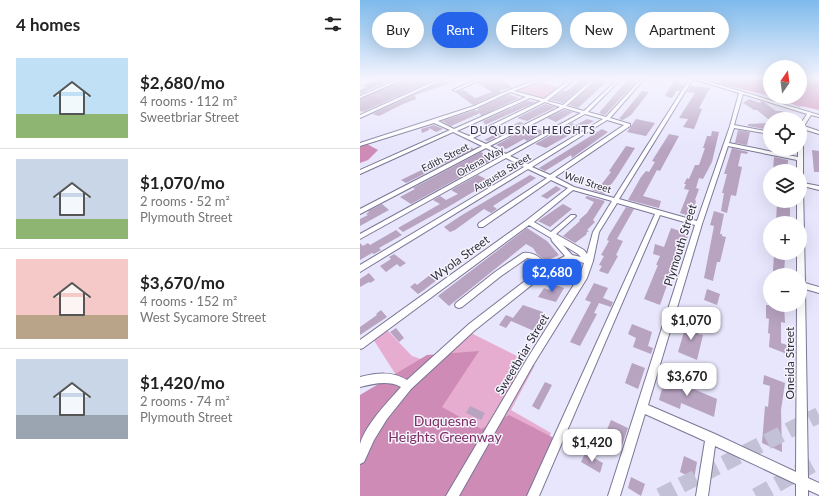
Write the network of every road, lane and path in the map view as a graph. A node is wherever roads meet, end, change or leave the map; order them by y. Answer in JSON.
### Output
{"nodes":[{"id":1,"x":396,"y":101,"type":"edge"},
{"id":2,"x":489,"y":101,"type":"edge"},
{"id":3,"x":520,"y":101,"type":"edge"},
{"id":4,"x":545,"y":101,"type":"joint"},
{"id":5,"x":570,"y":101,"type":"edge"},
{"id":6,"x":597,"y":101,"type":"edge"},
{"id":7,"x":623,"y":101,"type":"edge"},
{"id":8,"x":678,"y":101,"type":"edge"},
{"id":9,"x":738,"y":101,"type":"edge"},
{"id":10,"x":766,"y":101,"type":"edge"},
{"id":11,"x":564,"y":106,"type":"junction"},
{"id":12,"x":586,"y":112,"type":"junction"},
{"id":13,"x":810,"y":114,"type":"junction"},
{"id":14,"x":819,"y":116,"type":"edge"},
{"id":15,"x":360,"y":118,"type":"edge"},
{"id":16,"x":608,"y":118,"type":"junction"},
{"id":17,"x":807,"y":118,"type":"edge"},
{"id":18,"x":434,"y":121,"type":"junction"},
{"id":19,"x":732,"y":126,"type":"junction"},
{"id":20,"x":807,"y":126,"type":"edge"},
{"id":21,"x":807,"y":127,"type":"edge"},
{"id":22,"x":819,"y":129,"type":"edge"},
{"id":23,"x":455,"y":131,"type":"junction"},
{"id":24,"x":763,"y":132,"type":"edge"},
{"id":25,"x":819,"y":133,"type":"edge"},
{"id":26,"x":469,"y":138,"type":"junction"},
{"id":27,"x":726,"y":144,"type":"junction"},
{"id":28,"x":360,"y":145,"type":"edge"},
{"id":29,"x":486,"y":146,"type":"junction"},
{"id":30,"x":800,"y":156,"type":"edge"},
{"id":31,"x":506,"y":157,"type":"junction"},
{"id":32,"x":800,"y":159,"type":"junction"},
{"id":33,"x":800,"y":164,"type":"edge"},
{"id":34,"x":528,"y":167,"type":"junction"},
{"id":35,"x":360,"y":172,"type":"edge"},
{"id":36,"x":550,"y":178,"type":"junction"},
{"id":37,"x":807,"y":185,"type":"edge"},
{"id":38,"x":572,"y":188,"type":"junction"},
{"id":39,"x":819,"y":188,"type":"edge"},
{"id":40,"x":616,"y":200,"type":"junction"},
{"id":41,"x":800,"y":208,"type":"edge"},
{"id":42,"x":360,"y":212,"type":"edge"},
{"id":43,"x":658,"y":214,"type":"junction"},
{"id":44,"x":573,"y":216,"type":"dead end"},
{"id":45,"x":529,"y":222,"type":"junction"},
{"id":46,"x":699,"y":224,"type":"junction"},
{"id":47,"x":480,"y":225,"type":"dead end"},
{"id":48,"x":551,"y":235,"type":"junction"},
{"id":49,"x":360,"y":237,"type":"edge"},
{"id":50,"x":570,"y":257,"type":"junction"},
{"id":51,"x":589,"y":261,"type":"junction"},
{"id":52,"x":801,"y":268,"type":"edge"},
{"id":53,"x":360,"y":269,"type":"edge"},
{"id":54,"x":548,"y":269,"type":"junction"},
{"id":55,"x":807,"y":286,"type":"edge"},
{"id":56,"x":819,"y":290,"type":"edge"},
{"id":57,"x":459,"y":305,"type":"dead end"},
{"id":58,"x":801,"y":312,"type":"edge"},
{"id":59,"x":360,"y":345,"type":"edge"},
{"id":60,"x":360,"y":382,"type":"edge"},
{"id":61,"x":408,"y":386,"type":"junction"},
{"id":62,"x":642,"y":408,"type":"junction"},
{"id":63,"x":711,"y":438,"type":"junction"},
{"id":64,"x":360,"y":458,"type":"edge"},
{"id":65,"x":802,"y":480,"type":"junction"},
{"id":66,"x":819,"y":489,"type":"edge"},
{"id":67,"x":452,"y":496,"type":"edge"},
{"id":68,"x":533,"y":496,"type":"edge"},
{"id":69,"x":614,"y":496,"type":"edge"},
{"id":70,"x":702,"y":496,"type":"edge"},
{"id":71,"x":802,"y":496,"type":"edge"}],
"edges":[{"from":1,"to":15,"type":"street"},
{"from":2,"to":18,"type":"street"},
{"from":3,"to":23,"type":"street"},
{"from":4,"to":11,"type":"street"},
{"from":4,"to":26,"type":"street"},
{"from":5,"to":11,"type":"street","name":"Edith Street"},
{"from":6,"to":12,"type":"street","name":"Orlena Way"},
{"from":7,"to":16,"type":"street","name":"Augusta Street"},
{"from":8,"to":40,"type":"street","name":"Sweetbriar Street"},
{"from":9,"to":19,"type":"street","name":"Plymouth Street"},
{"from":10,"to":13,"type":"street"},
{"from":11,"to":12,"type":"street"},
{"from":11,"to":29,"type":"street","name":"Edith Street"},
{"from":12,"to":16,"type":"street"},
{"from":12,"to":31,"type":"street","name":"Orlena Way"},
{"from":13,"to":14,"type":"street"},
{"from":13,"to":17,"type":"street"},
{"from":16,"to":34,"type":"street","name":"Augusta Street"},
{"from":16,"to":36,"type":"street"},
{"from":18,"to":23,"type":"street","name":"Well Street"},
{"from":18,"to":28,"type":"street"},
{"from":19,"to":24,"type":"street"},
{"from":19,"to":27,"type":"street","name":"Plymouth Street"},
{"from":20,"to":22,"type":"street"},
{"from":21,"to":25,"type":"street"},
{"from":23,"to":26,"type":"street","name":"Well Street"},
{"from":23,"to":35,"type":"street"},
{"from":26,"to":29,"type":"street","name":"Well Street"},
{"from":27,"to":32,"type":"street"},
{"from":27,"to":46,"type":"street","name":"Plymouth Street"},
{"from":29,"to":31,"type":"street","name":"Well Street"},
{"from":29,"to":42,"type":"street","name":"Edith Street"},
{"from":30,"to":32,"type":"street","name":"Oneida Street"},
{"from":31,"to":34,"type":"street","name":"Well Street"},
{"from":31,"to":49,"type":"street","name":"Orlena Way"},
{"from":32,"to":33,"type":"street","name":"Oneida Street"},
{"from":34,"to":36,"type":"street","name":"Well Street"},
{"from":34,"to":53,"type":"street","name":"Augusta Street"},
{"from":36,"to":38,"type":"street","name":"Well Street"},
{"from":36,"to":47,"type":"street"},
{"from":37,"to":39,"type":"street"},
{"from":38,"to":40,"type":"street","name":"Well Street"},
{"from":38,"to":45,"type":"street","name":"Wyola Street"},
{"from":40,"to":43,"type":"street","name":"Well Street"},
{"from":40,"to":51,"type":"street","name":"Sweetbriar Street"},
{"from":41,"to":52,"type":"street","name":"Oneida Street"},
{"from":43,"to":46,"type":"street","name":"Well Street"},
{"from":43,"to":68,"type":"street"},
{"from":44,"to":48,"type":"street"},
{"from":45,"to":48,"type":"street"},
{"from":45,"to":59,"type":"street","name":"Wyola Street"},
{"from":46,"to":62,"type":"street","name":"Plymouth Street"},
{"from":48,"to":50,"type":"street"},
{"from":48,"to":51,"type":"street"},
{"from":50,"to":51,"type":"street"},
{"from":50,"to":54,"type":"street"},
{"from":51,"to":67,"type":"street","name":"Sweetbriar Street"},
{"from":54,"to":57,"type":"street"},
{"from":54,"to":61,"type":"street"},
{"from":55,"to":56,"type":"street"},
{"from":58,"to":65,"type":"street","name":"Oneida Street"},
{"from":60,"to":61,"type":"street"},
{"from":61,"to":64,"type":"street"},
{"from":62,"to":63,"type":"street"},
{"from":62,"to":69,"type":"street","name":"Plymouth Street"},
{"from":63,"to":65,"type":"street"},
{"from":63,"to":70,"type":"street"},
{"from":65,"to":66,"type":"street"},
{"from":65,"to":71,"type":"street","name":"Oneida Street"}]}
